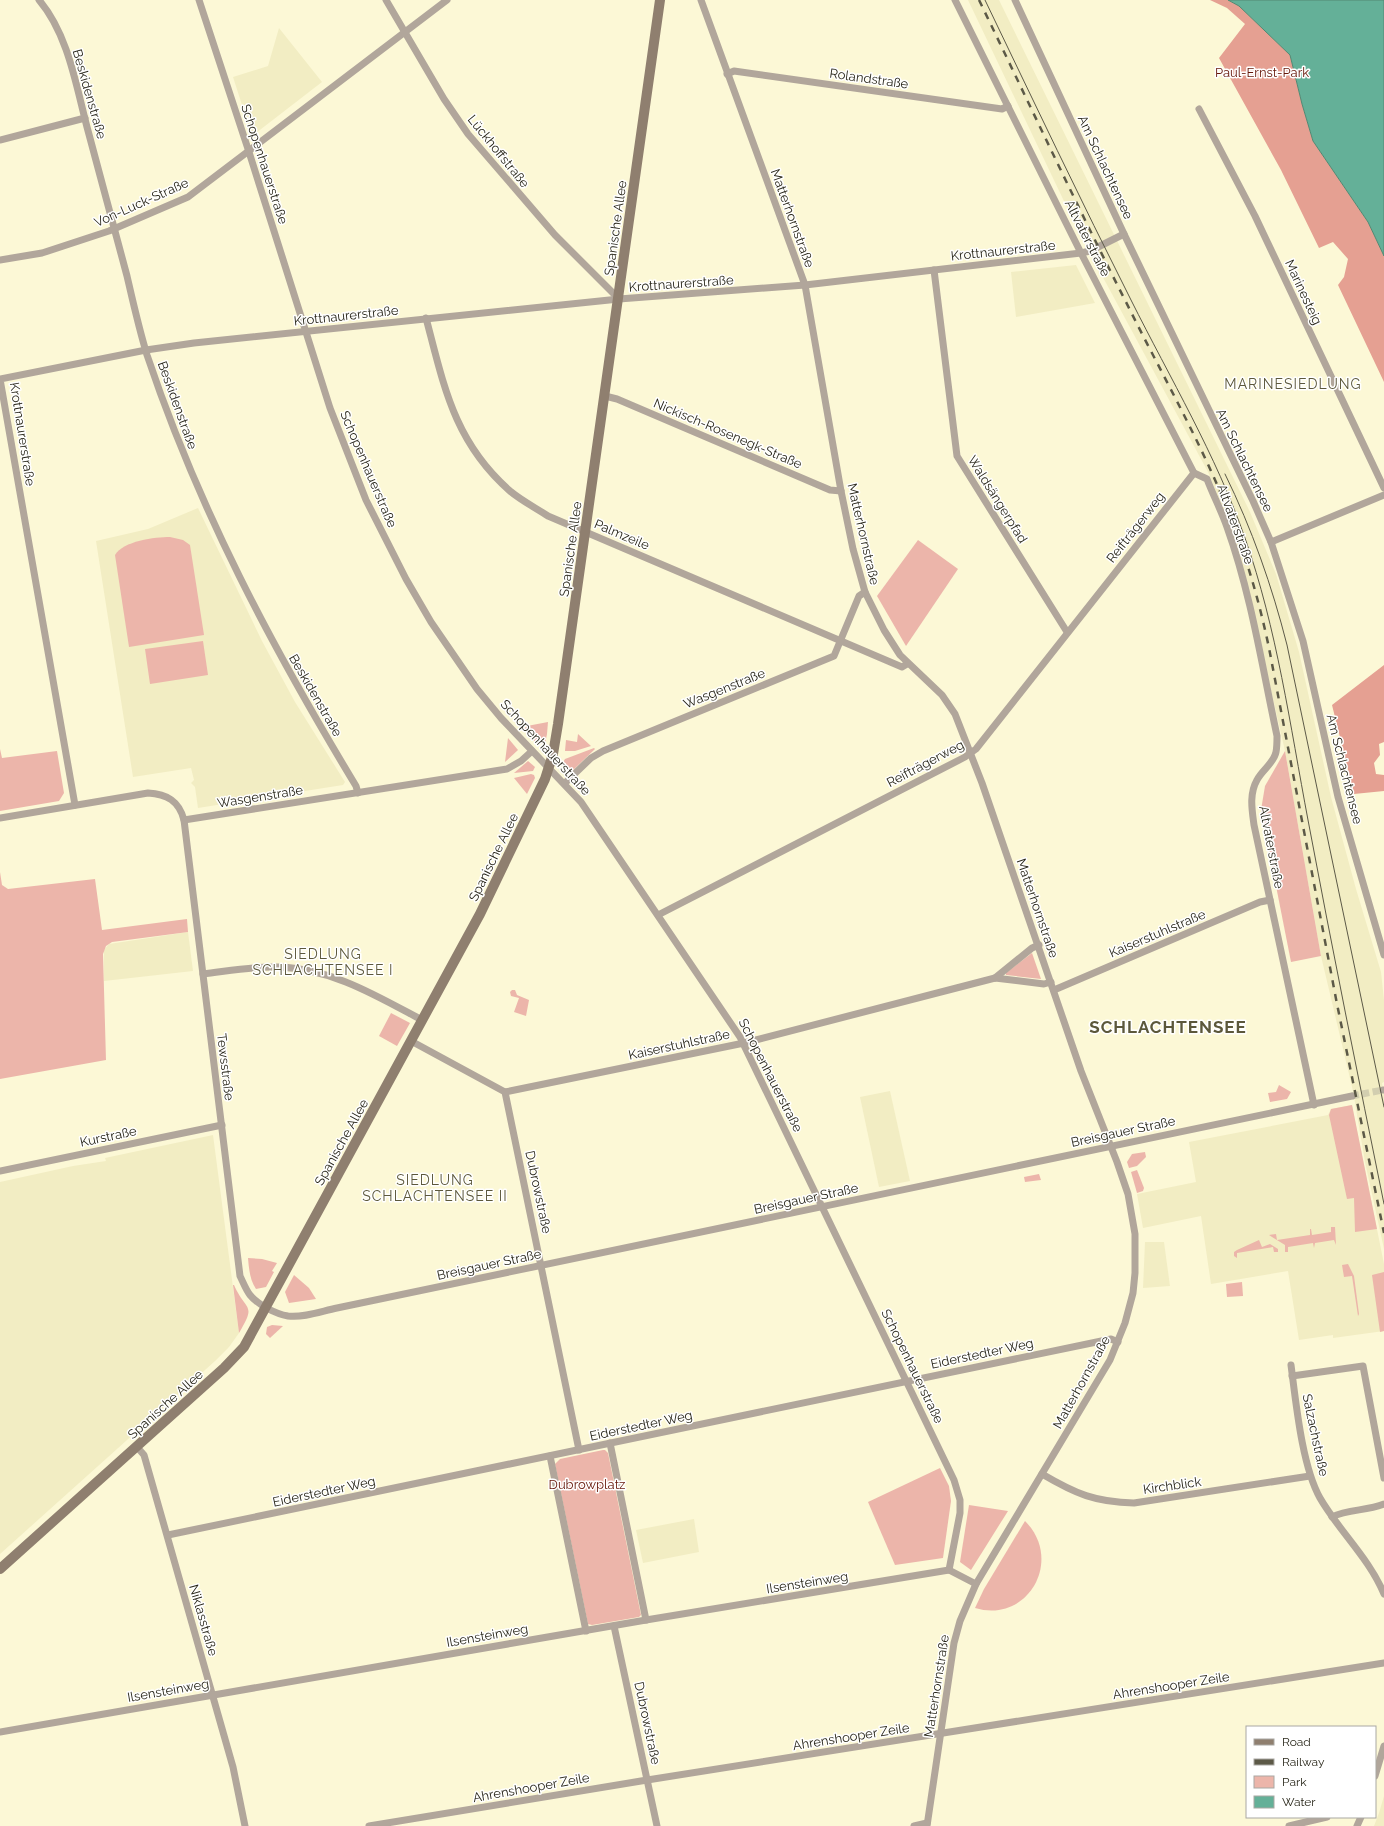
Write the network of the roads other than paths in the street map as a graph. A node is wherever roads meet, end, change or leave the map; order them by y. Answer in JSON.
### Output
{"nodes":[{"id":1,"x":38,"y":0,"type":"edge"},
{"id":2,"x":199,"y":0,"type":"edge"},
{"id":3,"x":386,"y":0,"type":"edge"},
{"id":4,"x":447,"y":0,"type":"edge"},
{"id":5,"x":660,"y":0,"type":"edge"},
{"id":6,"x":701,"y":0,"type":"edge"},
{"id":7,"x":955,"y":0,"type":"edge"},
{"id":8,"x":1015,"y":0,"type":"edge"},
{"id":9,"x":404,"y":32,"type":"junction"},
{"id":10,"x":727,"y":74,"type":"junction"},
{"id":11,"x":1008,"y":106,"type":"junction"},
{"id":12,"x":1199,"y":109,"type":"dead end"},
{"id":13,"x":85,"y":118,"type":"junction"},
{"id":14,"x":0,"y":140,"type":"edge"},
{"id":15,"x":249,"y":152,"type":"junction"},
{"id":16,"x":114,"y":229,"type":"junction"},
{"id":17,"x":1124,"y":234,"type":"junction"},
{"id":18,"x":1081,"y":253,"type":"junction"},
{"id":19,"x":0,"y":260,"type":"edge"},
{"id":20,"x":934,"y":270,"type":"junction"},
{"id":21,"x":805,"y":285,"type":"junction"},
{"id":22,"x":619,"y":299,"type":"junction"},
{"id":23,"x":426,"y":318,"type":"junction"},
{"id":24,"x":304,"y":331,"type":"junction"},
{"id":25,"x":146,"y":350,"type":"junction"},
{"id":26,"x":605,"y":396,"type":"junction"},
{"id":27,"x":1194,"y":473,"type":"junction"},
{"id":28,"x":1384,"y":488,"type":"edge"},
{"id":29,"x":841,"y":491,"type":"junction"},
{"id":30,"x":1384,"y":495,"type":"edge"},
{"id":31,"x":585,"y":532,"type":"junction"},
{"id":32,"x":1271,"y":542,"type":"junction"},
{"id":33,"x":865,"y":592,"type":"junction"},
{"id":34,"x":1067,"y":632,"type":"junction"},
{"id":35,"x":840,"y":641,"type":"junction"},
{"id":36,"x":907,"y":664,"type":"junction"},
{"id":37,"x":532,"y":751,"type":"junction"},
{"id":38,"x":971,"y":753,"type":"junction"},
{"id":39,"x":548,"y":769,"type":"junction"},
{"id":40,"x":565,"y":783,"type":"junction"},
{"id":41,"x":358,"y":793,"type":"junction"},
{"id":42,"x":75,"y":805,"type":"junction"},
{"id":43,"x":0,"y":818,"type":"edge"},
{"id":44,"x":184,"y":820,"type":"junction"},
{"id":45,"x":1270,"y":900,"type":"junction"},
{"id":46,"x":658,"y":915,"type":"junction"},
{"id":47,"x":1039,"y":945,"type":"junction"},
{"id":48,"x":1384,"y":955,"type":"edge"},
{"id":49,"x":203,"y":974,"type":"junction"},
{"id":50,"x":995,"y":978,"type":"junction"},
{"id":51,"x":1051,"y":982,"type":"junction"},
{"id":52,"x":1054,"y":990,"type":"junction"},
{"id":53,"x":422,"y":1020,"type":"junction"},
{"id":54,"x":411,"y":1041,"type":"junction"},
{"id":55,"x":744,"y":1043,"type":"junction"},
{"id":56,"x":505,"y":1092,"type":"junction"},
{"id":57,"x":1352,"y":1096,"type":"tunnel mouth"},
{"id":58,"x":1314,"y":1105,"type":"junction"},
{"id":59,"x":222,"y":1125,"type":"junction"},
{"id":60,"x":1111,"y":1146,"type":"junction"},
{"id":61,"x":0,"y":1171,"type":"edge"},
{"id":62,"x":823,"y":1206,"type":"junction"},
{"id":63,"x":542,"y":1265,"type":"junction"},
{"id":64,"x":266,"y":1307,"type":"junction"},
{"id":65,"x":1118,"y":1342,"type":"junction"},
{"id":66,"x":1291,"y":1365,"type":"dead end"},
{"id":67,"x":1292,"y":1376,"type":"junction"},
{"id":68,"x":907,"y":1381,"type":"junction"},
{"id":69,"x":610,"y":1443,"type":"junction"},
{"id":70,"x":137,"y":1447,"type":"junction"},
{"id":71,"x":579,"y":1450,"type":"junction"},
{"id":72,"x":550,"y":1456,"type":"junction"},
{"id":73,"x":1042,"y":1474,"type":"junction"},
{"id":74,"x":1310,"y":1476,"type":"junction"},
{"id":75,"x":1384,"y":1478,"type":"edge"},
{"id":76,"x":1384,"y":1504,"type":"edge"},
{"id":77,"x":1332,"y":1518,"type":"junction"},
{"id":78,"x":168,"y":1535,"type":"junction"},
{"id":79,"x":0,"y":1569,"type":"edge"},
{"id":80,"x":949,"y":1570,"type":"junction"},
{"id":81,"x":976,"y":1584,"type":"junction"},
{"id":82,"x":1384,"y":1594,"type":"edge"},
{"id":83,"x":646,"y":1620,"type":"junction"},
{"id":84,"x":614,"y":1626,"type":"junction"},
{"id":85,"x":586,"y":1631,"type":"junction"},
{"id":86,"x":1384,"y":1663,"type":"edge"},
{"id":87,"x":213,"y":1694,"type":"junction"},
{"id":88,"x":0,"y":1732,"type":"edge"},
{"id":89,"x":940,"y":1734,"type":"junction"},
{"id":90,"x":1384,"y":1746,"type":"edge"},
{"id":91,"x":1376,"y":1773,"type":"edge"},
{"id":92,"x":648,"y":1780,"type":"junction"},
{"id":93,"x":1323,"y":1818,"type":"edge"},
{"id":94,"x":412,"y":1823,"type":"edge"},
{"id":95,"x":927,"y":1825,"type":"edge"},
{"id":96,"x":245,"y":1826,"type":"edge"},
{"id":97,"x":369,"y":1826,"type":"edge"},
{"id":98,"x":657,"y":1826,"type":"edge"},
{"id":99,"x":914,"y":1826,"type":"edge"},
{"id":100,"x":1289,"y":1826,"type":"edge"}],
"edges":[{"from":1,"to":13,"type":"street","name":"Beskidenstraße"},
{"from":2,"to":15,"type":"street","name":"Schopenhauerstraße"},
{"from":3,"to":9,"type":"street","name":"Lückhoffstraße"},
{"from":4,"to":9,"type":"street","name":"Von-Luck-Straße"},
{"from":5,"to":22,"type":"main road","name":"Spanische Allee"},
{"from":6,"to":10,"type":"street","name":"Matterhornstraße"},
{"from":7,"to":11,"type":"street","name":"Altvaterstraße"},
{"from":8,"to":17,"type":"street","name":"Am Schlachtensee"},
{"from":9,"to":15,"type":"street","name":"Von-Luck-Straße"},
{"from":9,"to":22,"type":"street","name":"Lückhoffstraße"},
{"from":10,"to":11,"type":"street","name":"Rolandstraße"},
{"from":10,"to":21,"type":"street","name":"Matterhornstraße"},
{"from":11,"to":18,"type":"street","name":"Altvaterstraße"},
{"from":12,"to":28,"type":"street","name":"Marinesteig"},
{"from":13,"to":14,"type":"street"},
{"from":13,"to":16,"type":"street","name":"Beskidenstraße"},
{"from":15,"to":16,"type":"street","name":"Von-Luck-Straße"},
{"from":15,"to":24,"type":"street","name":"Schopenhauerstraße"},
{"from":16,"to":19,"type":"street","name":"Von-Luck-Straße"},
{"from":16,"to":25,"type":"street","name":"Beskidenstraße"},
{"from":17,"to":18,"type":"street","name":"Krottnaurerstraße"},
{"from":17,"to":32,"type":"street","name":"Am Schlachtensee"},
{"from":18,"to":20,"type":"street","name":"Krottnaurerstraße"},
{"from":18,"to":27,"type":"street","name":"Altvaterstraße"},
{"from":20,"to":21,"type":"street","name":"Krottnaurerstraße"},
{"from":20,"to":34,"type":"street","name":"Waldsängerpfad"},
{"from":21,"to":22,"type":"street","name":"Krottnaurerstraße"},
{"from":21,"to":29,"type":"street","name":"Matterhornstraße"},
{"from":22,"to":23,"type":"street","name":"Krottnaurerstraße"},
{"from":22,"to":26,"type":"main road","name":"Spanische Allee"},
{"from":23,"to":24,"type":"street","name":"Krottnaurerstraße"},
{"from":23,"to":31,"type":"street","name":"Palmzeile"},
{"from":24,"to":25,"type":"street","name":"Krottnaurerstraße"},
{"from":24,"to":37,"type":"street","name":"Schopenhauerstraße"},
{"from":25,"to":41,"type":"street","name":"Beskidenstraße"},
{"from":25,"to":42,"type":"street","name":"Krottnaurerstraße"},
{"from":26,"to":29,"type":"street","name":"Nickisch-Rosenegk-Straße"},
{"from":26,"to":31,"type":"main road","name":"Spanische Allee"},
{"from":27,"to":34,"type":"street","name":"Reifträgerweg"},
{"from":27,"to":45,"type":"street","name":"Altvaterstraße"},
{"from":29,"to":33,"type":"street","name":"Matterhornstraße"},
{"from":30,"to":32,"type":"street"},
{"from":31,"to":35,"type":"street","name":"Palmzeile"},
{"from":31,"to":39,"type":"main road","name":"Spanische Allee"},
{"from":32,"to":48,"type":"street","name":"Am Schlachtensee"},
{"from":33,"to":35,"type":"street","name":"Wasgenstraße"},
{"from":33,"to":36,"type":"street","name":"Matterhornstraße"},
{"from":34,"to":38,"type":"street","name":"Reifträgerweg"},
{"from":35,"to":36,"type":"street","name":"Palmzeile"},
{"from":35,"to":40,"type":"street","name":"Wasgenstraße"},
{"from":36,"to":38,"type":"street","name":"Matterhornstraße"},
{"from":37,"to":39,"type":"street","name":"Schopenhauerstraße"},
{"from":37,"to":41,"type":"street","name":"Wasgenstraße"},
{"from":38,"to":46,"type":"street","name":"Reifträgerweg"},
{"from":38,"to":47,"type":"street","name":"Matterhornstraße"},
{"from":39,"to":40,"type":"street","name":"Schopenhauerstraße"},
{"from":39,"to":53,"type":"main road","name":"Spanische Allee"},
{"from":40,"to":46,"type":"street","name":"Schopenhauerstraße"},
{"from":41,"to":44,"type":"street","name":"Wasgenstraße"},
{"from":42,"to":43,"type":"street"},
{"from":42,"to":44,"type":"street"},
{"from":44,"to":49,"type":"street","name":"Tewsstraße"},
{"from":45,"to":52,"type":"street","name":"Kaiserstuhlstraße"},
{"from":45,"to":58,"type":"street","name":"Altvaterstraße"},
{"from":46,"to":55,"type":"street","name":"Schopenhauerstraße"},
{"from":47,"to":50,"type":"street","name":"Kaiserstuhlstraße"},
{"from":47,"to":51,"type":"street","name":"Matterhornstraße"},
{"from":49,"to":53,"type":"street"},
{"from":49,"to":59,"type":"street","name":"Tewsstraße"},
{"from":50,"to":51,"type":"street","name":"Kaiserstuhlstraße"},
{"from":50,"to":55,"type":"street","name":"Kaiserstuhlstraße"},
{"from":51,"to":52,"type":"street","name":"Matterhornstraße"},
{"from":52,"to":60,"type":"street","name":"Matterhornstraße"},
{"from":53,"to":54,"type":"main road","name":"Spanische Allee"},
{"from":54,"to":56,"type":"street"},
{"from":54,"to":64,"type":"main road","name":"Spanische Allee"},
{"from":55,"to":56,"type":"street","name":"Kaiserstuhlstraße"},
{"from":55,"to":62,"type":"street","name":"Schopenhauerstraße"},
{"from":56,"to":63,"type":"street","name":"Dubrowstraße"},
{"from":57,"to":58,"type":"street","name":"Breisgauer Straße"},
{"from":58,"to":60,"type":"street","name":"Breisgauer Straße"},
{"from":59,"to":61,"type":"street","name":"Kurstraße"},
{"from":59,"to":64,"type":"street","name":"Tewsstraße"},
{"from":60,"to":62,"type":"street","name":"Breisgauer Straße"},
{"from":60,"to":65,"type":"street","name":"Matterhornstraße"},
{"from":62,"to":63,"type":"street","name":"Breisgauer Straße"},
{"from":62,"to":68,"type":"street","name":"Schopenhauerstraße"},
{"from":63,"to":64,"type":"street","name":"Breisgauer Straße"},
{"from":63,"to":71,"type":"street","name":"Dubrowstraße"},
{"from":64,"to":70,"type":"main road","name":"Spanische Allee"},
{"from":65,"to":68,"type":"street","name":"Eiderstedter Weg"},
{"from":65,"to":73,"type":"street","name":"Matterhornstraße"},
{"from":66,"to":67,"type":"street","name":"Salzachstraße"},
{"from":67,"to":74,"type":"street","name":"Salzachstraße"},
{"from":67,"to":75,"type":"street","name":"Salzachstraße"},
{"from":68,"to":69,"type":"street","name":"Eiderstedter Weg"},
{"from":68,"to":80,"type":"street","name":"Schopenhauerstraße"},
{"from":69,"to":71,"type":"street","name":"Eiderstedter Weg"},
{"from":69,"to":83,"type":"street"},
{"from":70,"to":78,"type":"street","name":"Niklasstraße"},
{"from":70,"to":79,"type":"main road","name":"Spanische Allee"},
{"from":71,"to":72,"type":"street","name":"Eiderstedter Weg"},
{"from":72,"to":78,"type":"street","name":"Eiderstedter Weg"},
{"from":72,"to":85,"type":"street"},
{"from":73,"to":74,"type":"street","name":"Kirchblick"},
{"from":73,"to":81,"type":"street","name":"Matterhornstraße"},
{"from":74,"to":77,"type":"street","name":"Salzachstraße"},
{"from":76,"to":77,"type":"street"},
{"from":77,"to":82,"type":"street","name":"Salzachstraße"},
{"from":78,"to":87,"type":"street","name":"Niklasstraße"},
{"from":80,"to":81,"type":"street"},
{"from":80,"to":83,"type":"street","name":"Ilsensteinweg"},
{"from":81,"to":89,"type":"street","name":"Matterhornstraße"},
{"from":83,"to":84,"type":"street","name":"Ilsensteinweg"},
{"from":84,"to":85,"type":"street","name":"Ilsensteinweg"},
{"from":84,"to":92,"type":"street","name":"Dubrowstraße"},
{"from":85,"to":87,"type":"street","name":"Ilsensteinweg"},
{"from":86,"to":89,"type":"street","name":"Ahrenshooper Zeile"},
{"from":87,"to":88,"type":"street","name":"Ilsensteinweg"},
{"from":87,"to":96,"type":"street","name":"Niklasstraße"},
{"from":89,"to":92,"type":"street","name":"Ahrenshooper Zeile"},
{"from":89,"to":95,"type":"street","name":"Matterhornstraße"},
{"from":90,"to":91,"type":"street"},
{"from":92,"to":94,"type":"street","name":"Ahrenshooper Zeile"},
{"from":92,"to":98,"type":"street","name":"Dubrowstraße"},
{"from":93,"to":100,"type":"street"},
{"from":94,"to":97,"type":"street","name":"Ahrenshooper Zeile"},
{"from":95,"to":99,"type":"street"}]}
